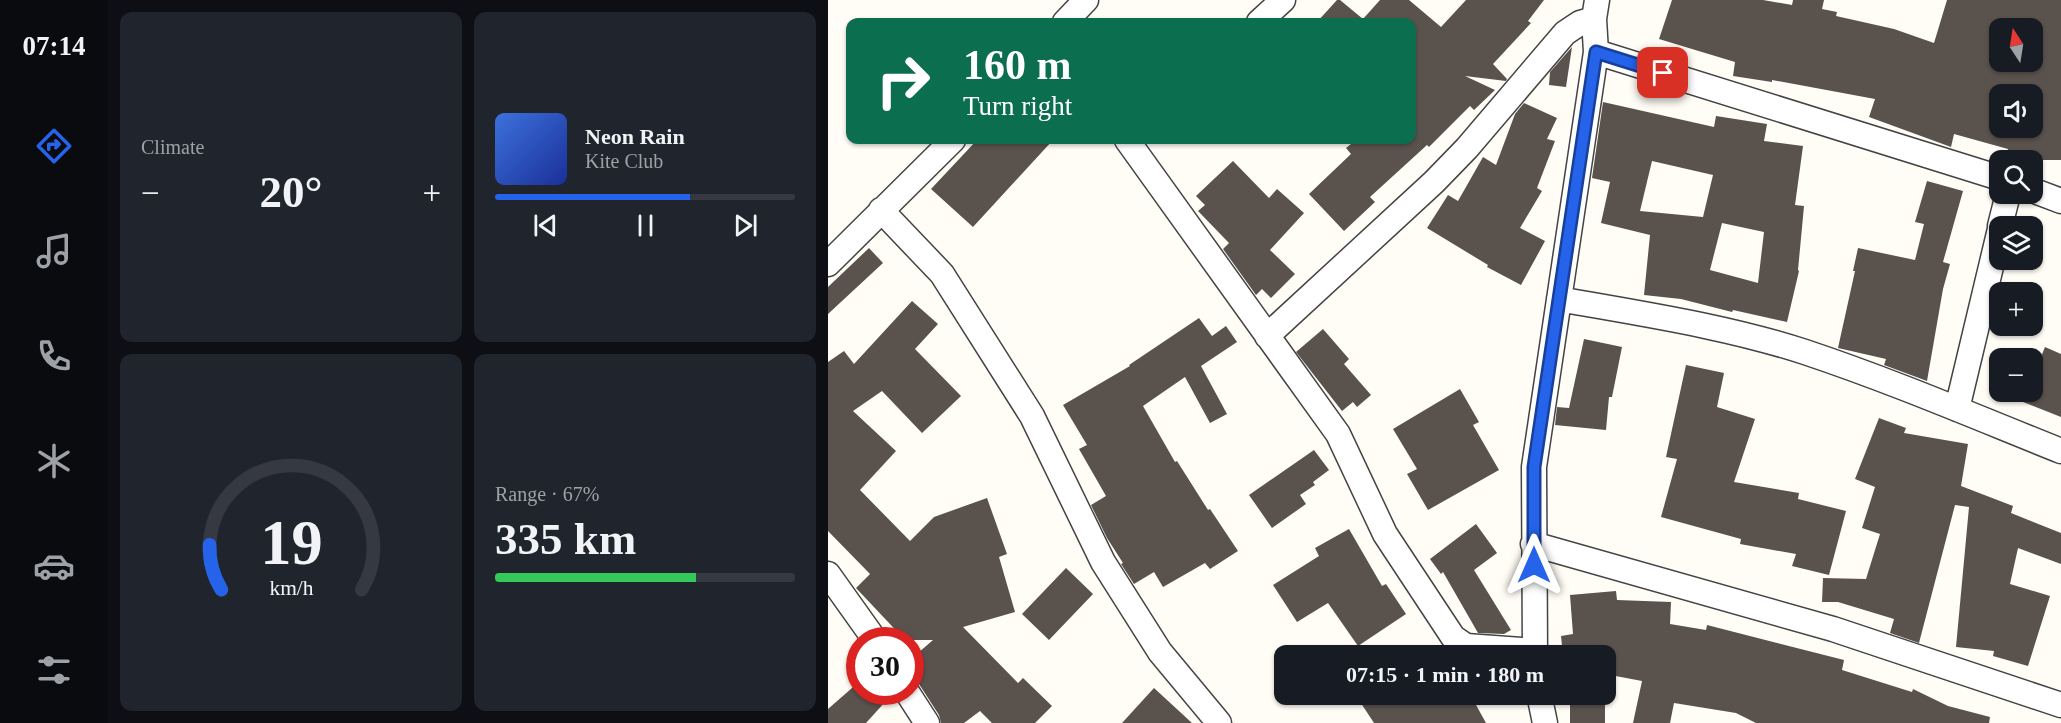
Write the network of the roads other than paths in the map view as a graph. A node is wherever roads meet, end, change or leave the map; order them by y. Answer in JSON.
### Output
{"nodes":[{"id":1,"x":1086,"y":0,"type":"edge"},
{"id":2,"x":1283,"y":0,"type":"edge"},
{"id":3,"x":1595,"y":10,"type":"edge"},
{"id":4,"x":1069,"y":18,"type":"edge"},
{"id":5,"x":1264,"y":18,"type":"edge"},
{"id":6,"x":1596,"y":52,"type":"junction"},
{"id":7,"x":949,"y":144,"type":"edge"},
{"id":8,"x":1133,"y":144,"type":"edge"},
{"id":9,"x":1989,"y":175,"type":"edge"},
{"id":10,"x":2043,"y":194,"type":"edge"},
{"id":11,"x":2061,"y":201,"type":"edge"},
{"id":12,"x":881,"y":210,"type":"junction"},
{"id":13,"x":828,"y":264,"type":"edge"},
{"id":14,"x":1990,"y":270,"type":"edge"},
{"id":15,"x":1559,"y":299,"type":"junction"},
{"id":16,"x":1267,"y":336,"type":"junction"},
{"id":17,"x":1957,"y":409,"type":"junction"},
{"id":18,"x":2061,"y":451,"type":"edge"},
{"id":19,"x":1533,"y":544,"type":"junction"},
{"id":20,"x":828,"y":574,"type":"edge"},
{"id":21,"x":866,"y":627,"type":"edge"},
{"id":22,"x":1465,"y":645,"type":"edge"},
{"id":23,"x":1535,"y":645,"type":"edge"},
{"id":24,"x":2061,"y":704,"type":"edge"},
{"id":25,"x":915,"y":705,"type":"edge"},
{"id":26,"x":1541,"y":705,"type":"edge"},
{"id":27,"x":927,"y":723,"type":"edge"},
{"id":28,"x":1219,"y":723,"type":"edge"},
{"id":29,"x":1545,"y":723,"type":"edge"}],
"edges":[{"from":1,"to":4,"type":"street"},
{"from":2,"to":5,"type":"street"},
{"from":3,"to":6,"type":"street"},
{"from":3,"to":16,"type":"street"},
{"from":6,"to":9,"type":"street"},
{"from":6,"to":15,"type":"street"},
{"from":7,"to":12,"type":"street"},
{"from":8,"to":16,"type":"street"},
{"from":10,"to":11,"type":"street"},
{"from":12,"to":13,"type":"street"},
{"from":12,"to":28,"type":"street"},
{"from":14,"to":17,"type":"street"},
{"from":15,"to":17,"type":"street"},
{"from":15,"to":19,"type":"street"},
{"from":16,"to":22,"type":"street"},
{"from":17,"to":18,"type":"street"},
{"from":19,"to":23,"type":"street"},
{"from":19,"to":24,"type":"street"},
{"from":20,"to":21,"type":"street"},
{"from":25,"to":27,"type":"street"},
{"from":26,"to":29,"type":"street"}]}
